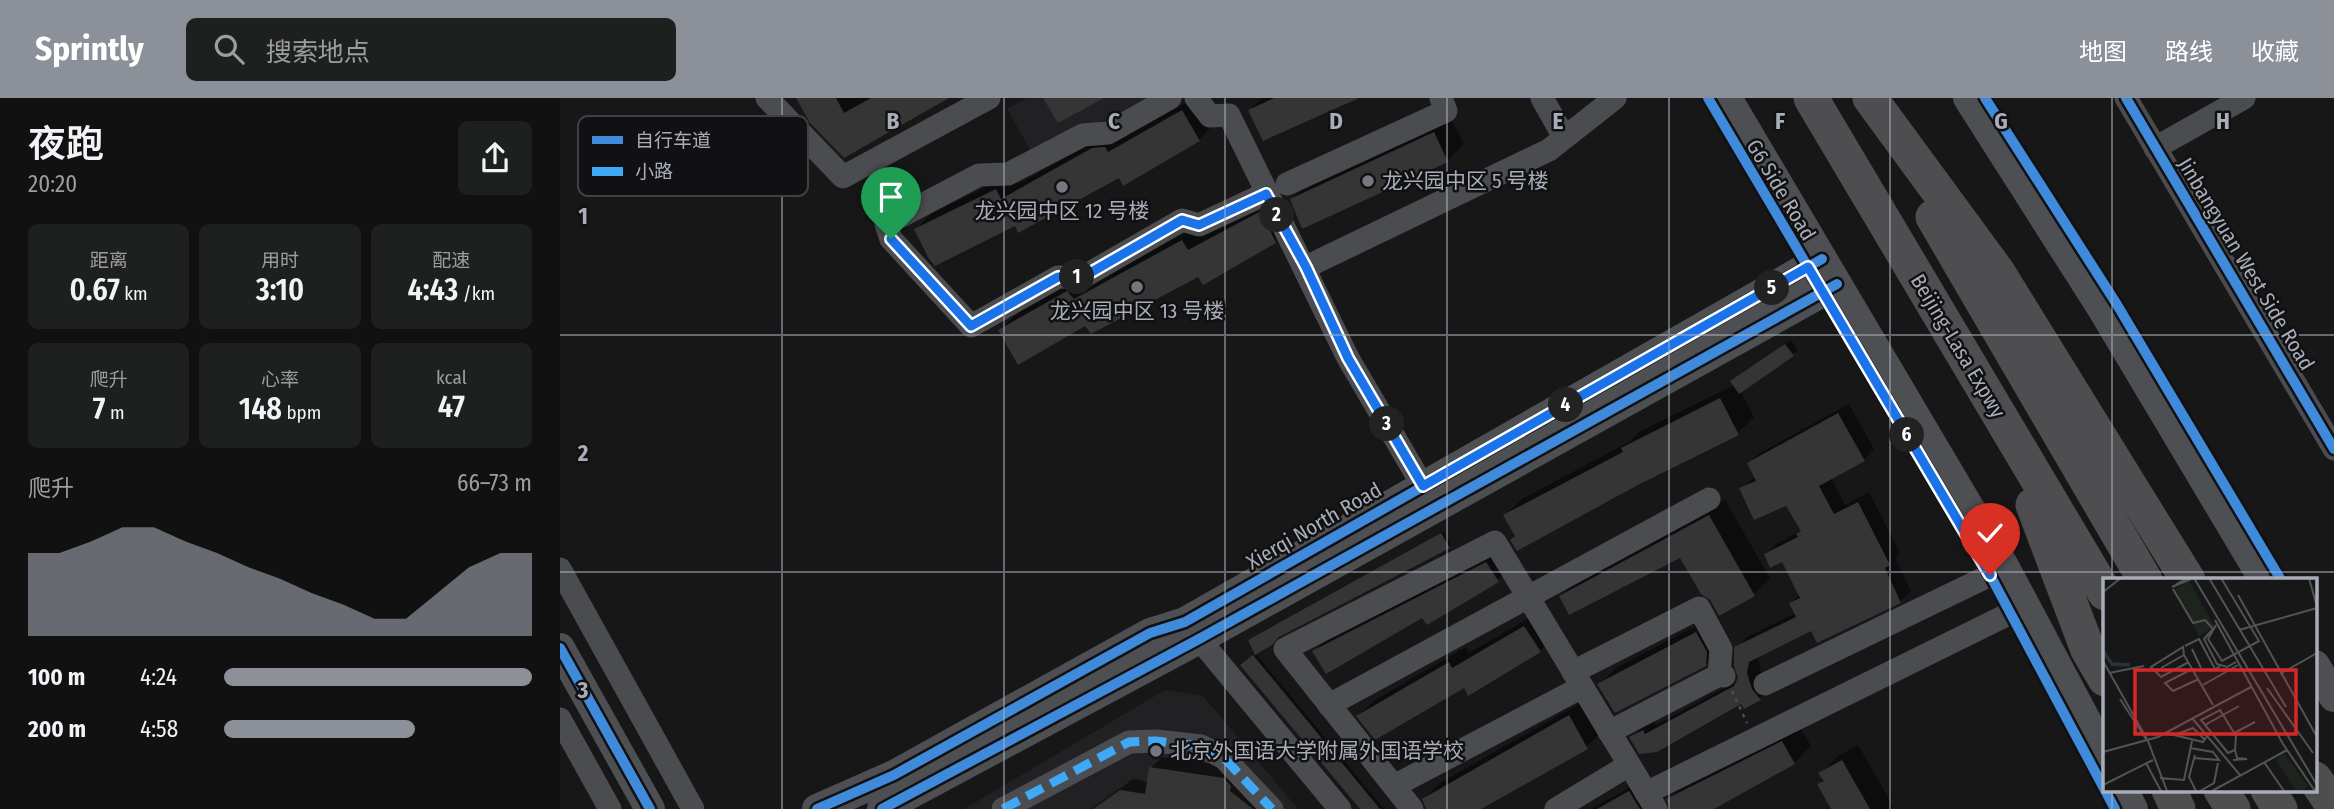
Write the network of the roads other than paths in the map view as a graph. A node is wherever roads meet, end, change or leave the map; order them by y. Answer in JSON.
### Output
{"nodes":[{"id":1,"x":767,"y":98,"type":"edge"},
{"id":2,"x":989,"y":98,"type":"edge"},
{"id":3,"x":1170,"y":98,"type":"edge"},
{"id":4,"x":1196,"y":98,"type":"edge"},
{"id":5,"x":1441,"y":98,"type":"edge"},
{"id":6,"x":1542,"y":98,"type":"edge"},
{"id":7,"x":1615,"y":98,"type":"edge"},
{"id":8,"x":1727,"y":98,"type":"edge"},
{"id":9,"x":1811,"y":98,"type":"edge"},
{"id":10,"x":1863,"y":98,"type":"edge"},
{"id":11,"x":1870,"y":98,"type":"edge"},
{"id":12,"x":1968,"y":98,"type":"edge"},
{"id":13,"x":2126,"y":98,"type":"edge"},
{"id":14,"x":2244,"y":98,"type":"edge"},
{"id":15,"x":785,"y":116,"type":"edge"},
{"id":16,"x":1564,"y":137,"type":"junction"},
{"id":17,"x":808,"y":140,"type":"edge"},
{"id":18,"x":2155,"y":148,"type":"junction"},
{"id":19,"x":1277,"y":189,"type":"junction"},
{"id":20,"x":1306,"y":267,"type":"junction"},
{"id":21,"x":1830,"y":271,"type":"junction"},
{"id":22,"x":1998,"y":413,"type":"junction"},
{"id":23,"x":2334,"y":449,"type":"edge"},
{"id":24,"x":1423,"y":486,"type":"junction"},
{"id":25,"x":1709,"y":499,"type":"dead end"},
{"id":26,"x":2005,"y":568,"type":"junction"},
{"id":27,"x":560,"y":569,"type":"edge"},
{"id":28,"x":2144,"y":578,"type":"edge"},
{"id":29,"x":2187,"y":578,"type":"edge"},
{"id":30,"x":2263,"y":578,"type":"edge"},
{"id":31,"x":2103,"y":590,"type":"edge"},
{"id":32,"x":1528,"y":597,"type":"junction"},
{"id":33,"x":2025,"y":606,"type":"junction"},
{"id":34,"x":1192,"y":630,"type":"junction"},
{"id":35,"x":560,"y":648,"type":"edge"},
{"id":36,"x":2316,"y":667,"type":"edge"},
{"id":37,"x":2103,"y":676,"type":"edge"},
{"id":38,"x":1578,"y":679,"type":"junction"},
{"id":39,"x":1765,"y":684,"type":"dead end"},
{"id":40,"x":2334,"y":697,"type":"edge"},
{"id":41,"x":1329,"y":705,"type":"junction"},
{"id":42,"x":560,"y":719,"type":"edge"},
{"id":43,"x":1609,"y":732,"type":"junction"},
{"id":44,"x":2103,"y":752,"type":"edge"},
{"id":45,"x":1629,"y":765,"type":"junction"},
{"id":46,"x":2316,"y":780,"type":"edge"},
{"id":47,"x":1394,"y":786,"type":"junction"},
{"id":48,"x":2124,"y":792,"type":"edge"},
{"id":49,"x":2170,"y":792,"type":"edge"},
{"id":50,"x":2222,"y":792,"type":"edge"},
{"id":51,"x":2269,"y":792,"type":"edge"},
{"id":52,"x":1651,"y":801,"type":"edge"},
{"id":53,"x":2334,"y":807,"type":"edge"},
{"id":54,"x":610,"y":809,"type":"edge"},
{"id":55,"x":650,"y":809,"type":"edge"},
{"id":56,"x":693,"y":809,"type":"edge"},
{"id":57,"x":817,"y":809,"type":"edge"},
{"id":58,"x":882,"y":809,"type":"edge"},
{"id":59,"x":1003,"y":809,"type":"edge"},
{"id":60,"x":1272,"y":809,"type":"edge"},
{"id":61,"x":1340,"y":809,"type":"edge"},
{"id":62,"x":1412,"y":809,"type":"edge"},
{"id":63,"x":1556,"y":809,"type":"edge"},
{"id":64,"x":2133,"y":809,"type":"edge"},
{"id":65,"x":2178,"y":809,"type":"edge"},
{"id":66,"x":2233,"y":809,"type":"edge"},
{"id":67,"x":2280,"y":809,"type":"edge"}],
"edges":[{"from":1,"to":15,"type":"street"},
{"from":2,"to":17,"type":"street"},
{"from":3,"to":19,"type":"street"},
{"from":4,"to":19,"type":"street"},
{"from":5,"to":19,"type":"street"},
{"from":6,"to":16,"type":"street"},
{"from":7,"to":16,"type":"street"},
{"from":8,"to":21,"type":"main road","name":"G6 Side Road"},
{"from":9,"to":22,"type":"highway","name":"Beijing-Lasa Expwy"},
{"from":10,"to":28,"type":"highway","name":"Beijing-Lasa Expwy"},
{"from":11,"to":29,"type":"highway"},
{"from":12,"to":30,"type":"main road"},
{"from":13,"to":18,"type":"street","name":"Jinbangyuan West Side Road"},
{"from":14,"to":18,"type":"street"},
{"from":16,"to":20,"type":"street"},
{"from":18,"to":23,"type":"street","name":"Jinbangyuan West Side Road"},
{"from":19,"to":20,"type":"street"},
{"from":20,"to":24,"type":"street"},
{"from":21,"to":24,"type":"main road","name":"Xierqi North Road"},
{"from":21,"to":26,"type":"main road","name":"G6 Side Road"},
{"from":21,"to":34,"type":"main road","name":"Xierqi North Road"},
{"from":22,"to":31,"type":"highway","name":"Beijing-Lasa Expwy"},
{"from":22,"to":37,"type":"highway"},
{"from":24,"to":34,"type":"main road","name":"Xierqi North Road"},
{"from":25,"to":32,"type":"street"},
{"from":26,"to":33,"type":"main road","name":"G6 Side Road"},
{"from":26,"to":39,"type":"street"},
{"from":27,"to":56,"type":"street"},
{"from":32,"to":38,"type":"street"},
{"from":32,"to":41,"type":"street"},
{"from":32,"to":41,"type":"street"},
{"from":33,"to":44,"type":"main road","name":"G6 Side Road"},
{"from":33,"to":52,"type":"street"},
{"from":34,"to":57,"type":"main road","name":"Xierqi North Road"},
{"from":34,"to":58,"type":"main road","name":"Xierqi North Road"},
{"from":34,"to":61,"type":"street"},
{"from":35,"to":55,"type":"main road"},
{"from":36,"to":40,"type":"main road"},
{"from":38,"to":43,"type":"street"},
{"from":38,"to":43,"type":"street"},
{"from":38,"to":47,"type":"street"},
{"from":41,"to":47,"type":"street"},
{"from":42,"to":54,"type":"street"},
{"from":43,"to":45,"type":"street"},
{"from":45,"to":52,"type":"street"},
{"from":45,"to":63,"type":"street"},
{"from":46,"to":53,"type":"highway"},
{"from":47,"to":62,"type":"street"},
{"from":48,"to":64,"type":"main road"},
{"from":49,"to":65,"type":"highway"},
{"from":50,"to":66,"type":"highway"},
{"from":51,"to":67,"type":"highway"},
{"from":59,"to":60,"type":"street"}]}
